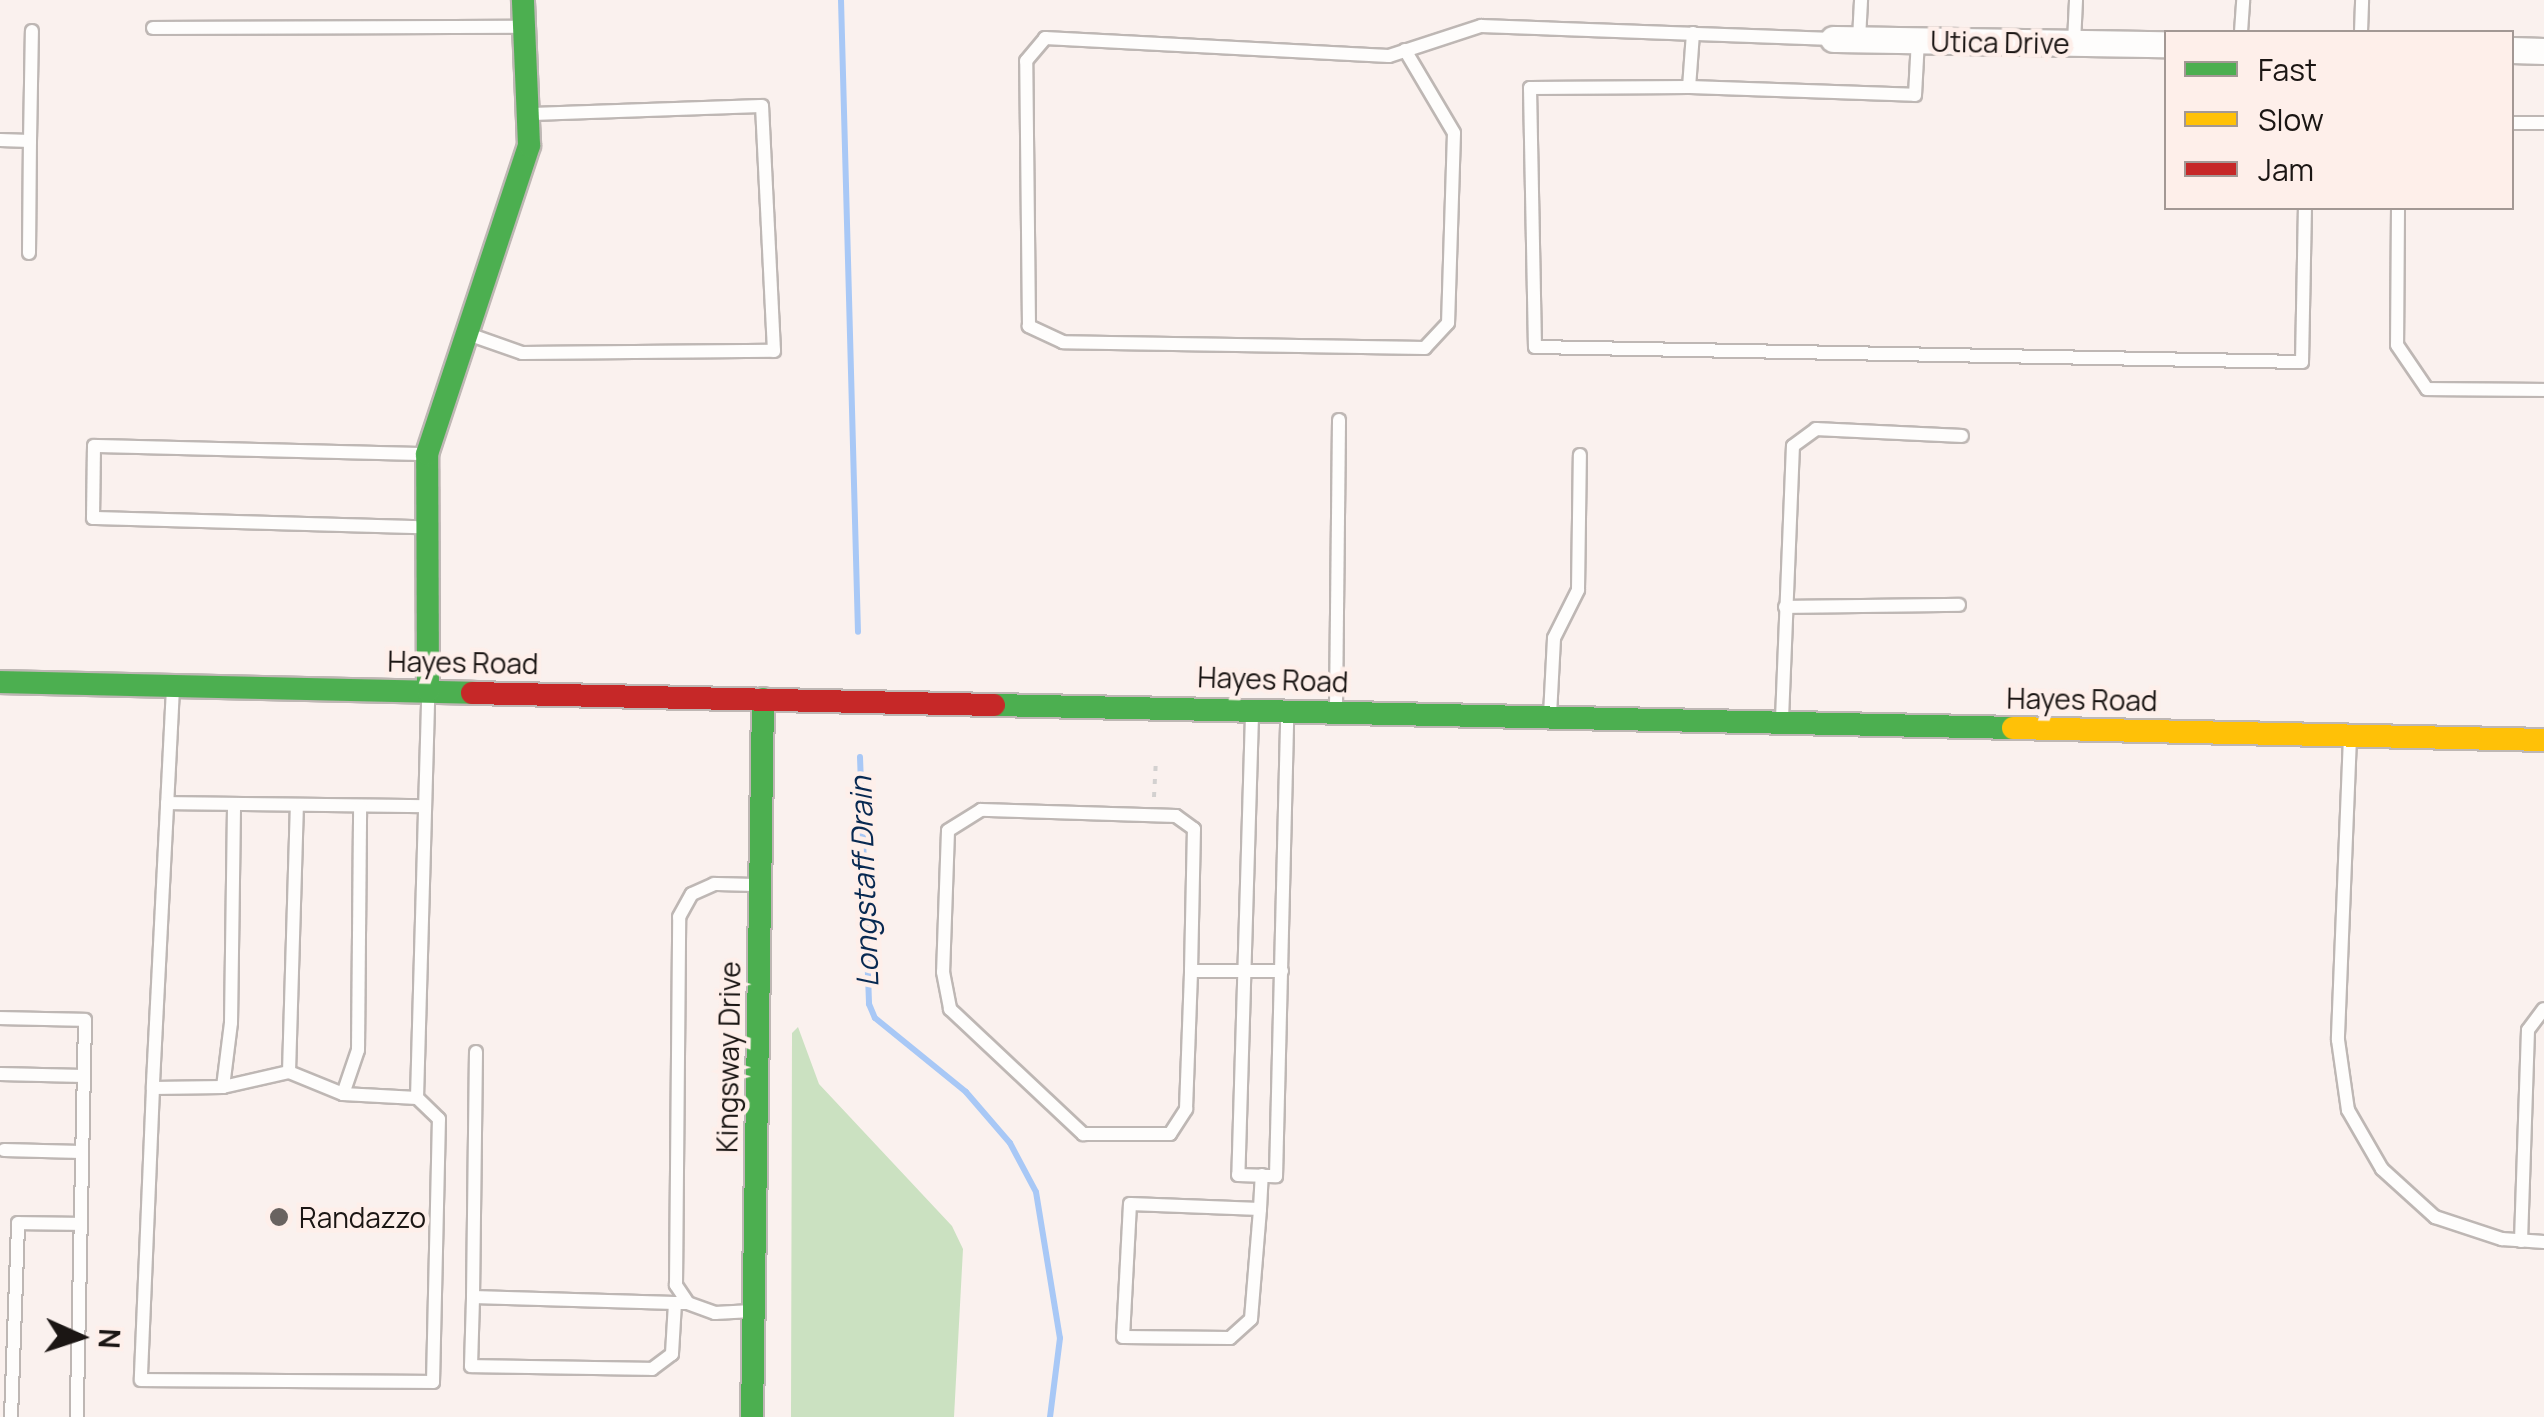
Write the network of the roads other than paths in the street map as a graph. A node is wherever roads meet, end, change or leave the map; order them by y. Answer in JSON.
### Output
{"nodes":[{"id":1,"x":523,"y":0,"type":"edge"},
{"id":2,"x":1861,"y":0,"type":"edge"},
{"id":3,"x":2076,"y":0,"type":"edge"},
{"id":4,"x":2243,"y":0,"type":"edge"},
{"id":5,"x":2362,"y":0,"type":"edge"},
{"id":6,"x":524,"y":27,"type":"junction"},
{"id":7,"x":153,"y":28,"type":"dead end"},
{"id":8,"x":2242,"y":30,"type":"edge"},
{"id":9,"x":2361,"y":30,"type":"edge"},
{"id":10,"x":32,"y":32,"type":"dead end"},
{"id":11,"x":1693,"y":34,"type":"junction"},
{"id":12,"x":1833,"y":39,"type":"joint"},
{"id":13,"x":1859,"y":39,"type":"junction"},
{"id":14,"x":1918,"y":40,"type":"junction"},
{"id":15,"x":2074,"y":43,"type":"junction"},
{"id":16,"x":2164,"y":44,"type":"edge"},
{"id":17,"x":1404,"y":50,"type":"junction"},
{"id":18,"x":2514,"y":50,"type":"edge"},
{"id":19,"x":2544,"y":51,"type":"edge"},
{"id":20,"x":1688,"y":87,"type":"junction"},
{"id":21,"x":527,"y":106,"type":"junction"},
{"id":22,"x":2514,"y":123,"type":"edge"},
{"id":23,"x":2544,"y":124,"type":"edge"},
{"id":24,"x":0,"y":140,"type":"edge"},
{"id":25,"x":30,"y":141,"type":"junction"},
{"id":26,"x":2305,"y":210,"type":"edge"},
{"id":27,"x":2398,"y":210,"type":"edge"},
{"id":28,"x":29,"y":253,"type":"dead end"},
{"id":29,"x":466,"y":333,"type":"junction"},
{"id":30,"x":2544,"y":390,"type":"edge"},
{"id":31,"x":1339,"y":420,"type":"dead end"},
{"id":32,"x":1962,"y":436,"type":"dead end"},
{"id":33,"x":427,"y":454,"type":"junction"},
{"id":34,"x":1580,"y":455,"type":"dead end"},
{"id":35,"x":424,"y":527,"type":"junction"},
{"id":36,"x":1959,"y":605,"type":"dead end"},
{"id":37,"x":1785,"y":608,"type":"junction"},
{"id":38,"x":0,"y":682,"type":"edge"},
{"id":39,"x":173,"y":686,"type":"junction"},
{"id":40,"x":428,"y":691,"type":"junction"},
{"id":41,"x":763,"y":699,"type":"junction"},
{"id":42,"x":1253,"y":708,"type":"junction"},
{"id":43,"x":1287,"y":709,"type":"junction"},
{"id":44,"x":1336,"y":711,"type":"junction"},
{"id":45,"x":1550,"y":714,"type":"junction"},
{"id":46,"x":1782,"y":722,"type":"junction"},
{"id":47,"x":2350,"y":734,"type":"junction"},
{"id":48,"x":2544,"y":740,"type":"edge"},
{"id":49,"x":167,"y":803,"type":"junction"},
{"id":50,"x":234,"y":804,"type":"junction"},
{"id":51,"x":296,"y":805,"type":"junction"},
{"id":52,"x":360,"y":806,"type":"junction"},
{"id":53,"x":423,"y":806,"type":"junction"},
{"id":54,"x":760,"y":885,"type":"junction"},
{"id":55,"x":1190,"y":971,"type":"junction"},
{"id":56,"x":1244,"y":971,"type":"junction"},
{"id":57,"x":1282,"y":972,"type":"junction"},
{"id":58,"x":2544,"y":1009,"type":"edge"},
{"id":59,"x":0,"y":1018,"type":"edge"},
{"id":60,"x":476,"y":1052,"type":"dead end"},
{"id":61,"x":289,"y":1072,"type":"junction"},
{"id":62,"x":0,"y":1074,"type":"edge"},
{"id":63,"x":83,"y":1076,"type":"junction"},
{"id":64,"x":153,"y":1088,"type":"junction"},
{"id":65,"x":223,"y":1088,"type":"junction"},
{"id":66,"x":342,"y":1094,"type":"junction"},
{"id":67,"x":417,"y":1098,"type":"junction"},
{"id":68,"x":4,"y":1150,"type":"dead end"},
{"id":69,"x":82,"y":1152,"type":"junction"},
{"id":70,"x":1262,"y":1175,"type":"junction"},
{"id":71,"x":1260,"y":1209,"type":"junction"},
{"id":72,"x":80,"y":1224,"type":"junction"},
{"id":73,"x":2521,"y":1241,"type":"junction"},
{"id":74,"x":2544,"y":1242,"type":"edge"},
{"id":75,"x":473,"y":1297,"type":"junction"},
{"id":76,"x":681,"y":1303,"type":"junction"},
{"id":77,"x":754,"y":1311,"type":"junction"},
{"id":78,"x":11,"y":1417,"type":"edge"},
{"id":79,"x":76,"y":1417,"type":"edge"},
{"id":80,"x":752,"y":1417,"type":"edge"}],
"edges":[{"from":1,"to":6,"type":"main road"},
{"from":2,"to":13,"type":"lane"},
{"from":3,"to":15,"type":"lane"},
{"from":4,"to":8,"type":"lane"},
{"from":5,"to":9,"type":"lane"},
{"from":6,"to":7,"type":"lane"},
{"from":6,"to":21,"type":"main road"},
{"from":10,"to":25,"type":"lane"},
{"from":11,"to":12,"type":"lane"},
{"from":11,"to":17,"type":"lane"},
{"from":11,"to":20,"type":"lane"},
{"from":12,"to":13,"type":"street","name":"Utica Drive"},
{"from":13,"to":14,"type":"street","name":"Utica Drive"},
{"from":14,"to":15,"type":"street","name":"Utica Drive"},
{"from":14,"to":20,"type":"lane"},
{"from":15,"to":16,"type":"street","name":"Utica Drive"},
{"from":17,"to":17,"type":"lane"},
{"from":18,"to":19,"type":"street"},
{"from":20,"to":26,"type":"lane"},
{"from":21,"to":29,"type":"main road"},
{"from":21,"to":29,"type":"lane"},
{"from":22,"to":23,"type":"lane"},
{"from":24,"to":25,"type":"lane"},
{"from":25,"to":28,"type":"lane"},
{"from":27,"to":30,"type":"lane"},
{"from":29,"to":33,"type":"main road"},
{"from":31,"to":44,"type":"lane"},
{"from":32,"to":37,"type":"lane"},
{"from":33,"to":35,"type":"main road"},
{"from":33,"to":35,"type":"lane"},
{"from":34,"to":45,"type":"lane"},
{"from":35,"to":40,"type":"main road"},
{"from":36,"to":37,"type":"lane"},
{"from":37,"to":46,"type":"lane"},
{"from":38,"to":39,"type":"main road","name":"Hayes Road"},
{"from":39,"to":40,"type":"main road","name":"Hayes Road"},
{"from":39,"to":49,"type":"lane"},
{"from":40,"to":41,"type":"main road","name":"Hayes Road"},
{"from":40,"to":53,"type":"lane"},
{"from":41,"to":42,"type":"main road","name":"Hayes Road"},
{"from":41,"to":54,"type":"main road","name":"Kingsway Drive"},
{"from":42,"to":43,"type":"main road","name":"Hayes Road"},
{"from":42,"to":56,"type":"lane"},
{"from":43,"to":44,"type":"main road","name":"Hayes Road"},
{"from":43,"to":57,"type":"lane"},
{"from":44,"to":45,"type":"main road","name":"Hayes Road"},
{"from":45,"to":46,"type":"main road","name":"Hayes Road"},
{"from":46,"to":47,"type":"main road","name":"Hayes Road"},
{"from":47,"to":48,"type":"main road","name":"Hayes Road"},
{"from":47,"to":73,"type":"lane"},
{"from":49,"to":50,"type":"lane"},
{"from":49,"to":64,"type":"lane"},
{"from":50,"to":51,"type":"lane"},
{"from":50,"to":65,"type":"lane"},
{"from":51,"to":52,"type":"lane"},
{"from":51,"to":61,"type":"lane"},
{"from":52,"to":53,"type":"lane"},
{"from":52,"to":66,"type":"lane"},
{"from":53,"to":67,"type":"lane"},
{"from":54,"to":76,"type":"lane"},
{"from":54,"to":77,"type":"main road","name":"Kingsway Drive"},
{"from":55,"to":55,"type":"lane"},
{"from":55,"to":56,"type":"lane"},
{"from":56,"to":57,"type":"lane"},
{"from":56,"to":70,"type":"lane"},
{"from":57,"to":70,"type":"lane"},
{"from":58,"to":73,"type":"lane"},
{"from":59,"to":63,"type":"lane"},
{"from":60,"to":75,"type":"lane"},
{"from":61,"to":65,"type":"lane"},
{"from":61,"to":66,"type":"lane"},
{"from":62,"to":63,"type":"lane"},
{"from":63,"to":69,"type":"lane"},
{"from":64,"to":65,"type":"lane"},
{"from":64,"to":67,"type":"lane"},
{"from":66,"to":67,"type":"lane"},
{"from":68,"to":69,"type":"lane"},
{"from":69,"to":72,"type":"lane"},
{"from":70,"to":71,"type":"lane"},
{"from":71,"to":71,"type":"lane"},
{"from":72,"to":78,"type":"lane"},
{"from":72,"to":79,"type":"lane"},
{"from":73,"to":74,"type":"lane"},
{"from":75,"to":76,"type":"lane"},
{"from":75,"to":76,"type":"lane"},
{"from":76,"to":77,"type":"lane"},
{"from":77,"to":80,"type":"main road","name":"Kingsway Drive"}]}
